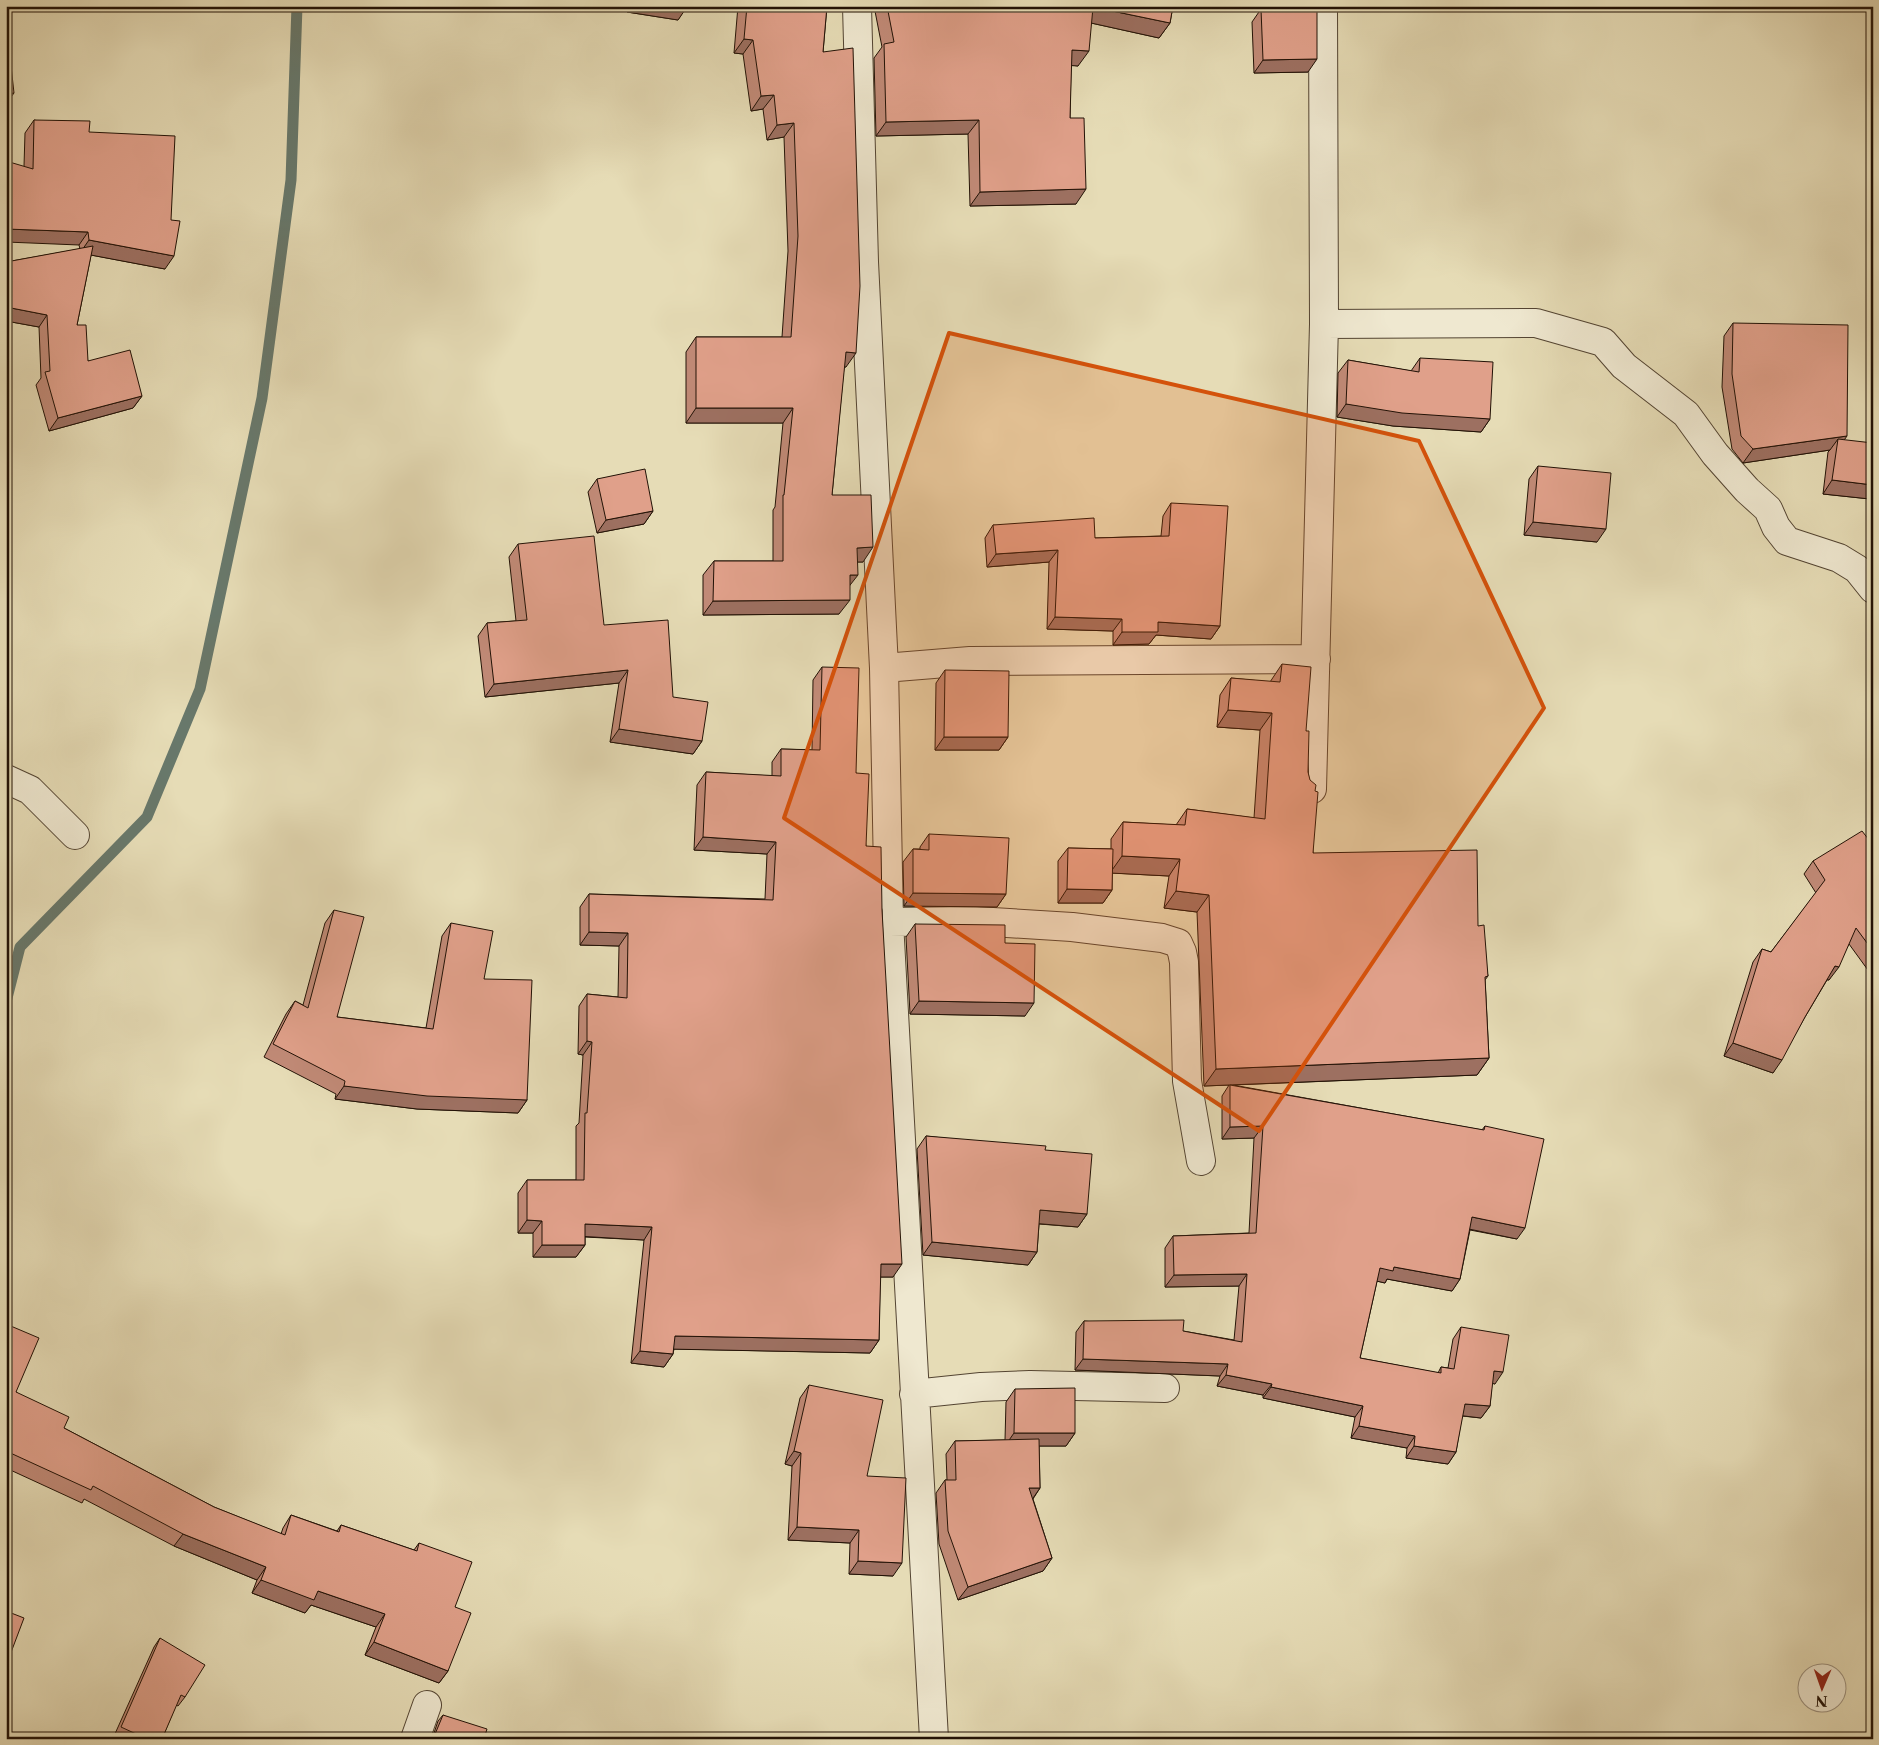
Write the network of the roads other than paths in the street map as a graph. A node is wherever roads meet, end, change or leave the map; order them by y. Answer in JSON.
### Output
{"nodes":[{"id":1,"x":858,"y":6,"type":"edge"},
{"id":2,"x":1322,"y":6,"type":"edge"},
{"id":3,"x":1324,"y":324,"type":"junction"},
{"id":4,"x":1873,"y":589,"type":"edge"},
{"id":5,"x":1316,"y":659,"type":"junction"},
{"id":6,"x":884,"y":668,"type":"junction"},
{"id":7,"x":6,"y":779,"type":"edge"},
{"id":8,"x":1312,"y":789,"type":"edge"},
{"id":9,"x":75,"y":835,"type":"dead end"},
{"id":10,"x":889,"y":922,"type":"junction"},
{"id":11,"x":1201,"y":1161,"type":"dead end"},
{"id":12,"x":1165,"y":1388,"type":"dead end"},
{"id":13,"x":914,"y":1394,"type":"junction"},
{"id":14,"x":427,"y":1705,"type":"dead end"},
{"id":15,"x":415,"y":1739,"type":"edge"},
{"id":16,"x":934,"y":1739,"type":"edge"}],
"edges":[{"from":1,"to":6,"type":"street"},
{"from":2,"to":3,"type":"street"},
{"from":3,"to":4,"type":"street"},
{"from":3,"to":5,"type":"street"},
{"from":5,"to":6,"type":"street"},
{"from":5,"to":8,"type":"street"},
{"from":6,"to":10,"type":"street"},
{"from":7,"to":9,"type":"street"},
{"from":10,"to":11,"type":"street"},
{"from":10,"to":13,"type":"street"},
{"from":12,"to":13,"type":"street"},
{"from":13,"to":16,"type":"street"},
{"from":14,"to":15,"type":"street"}]}
